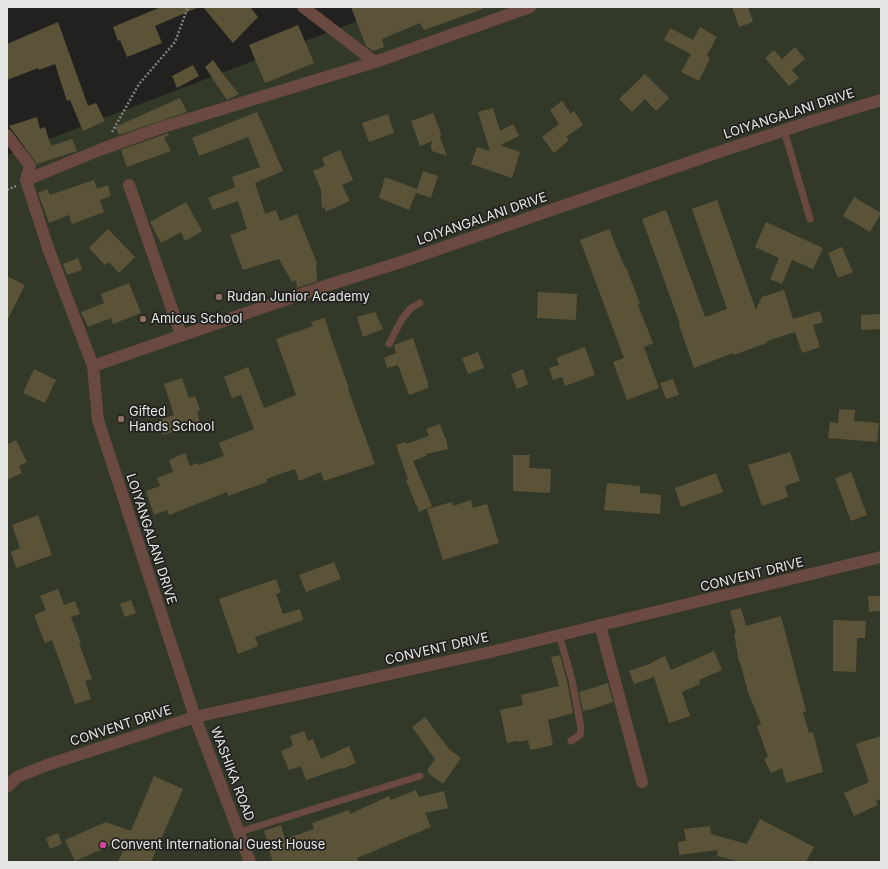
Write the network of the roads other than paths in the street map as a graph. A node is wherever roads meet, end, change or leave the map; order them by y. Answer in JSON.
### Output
{"nodes":[{"id":1,"x":303,"y":7,"type":"edge"},
{"id":2,"x":530,"y":7,"type":"edge"},
{"id":3,"x":375,"y":62,"type":"junction"},
{"id":4,"x":881,"y":100,"type":"edge"},
{"id":5,"x":784,"y":130,"type":"junction"},
{"id":6,"x":7,"y":135,"type":"edge"},
{"id":7,"x":26,"y":180,"type":"junction"},
{"id":8,"x":129,"y":185,"type":"dead end"},
{"id":9,"x":810,"y":220,"type":"dead end"},
{"id":10,"x":420,"y":303,"type":"dead end"},
{"id":11,"x":181,"y":335,"type":"junction"},
{"id":12,"x":389,"y":344,"type":"dead end"},
{"id":13,"x":93,"y":366,"type":"junction"},
{"id":14,"x":881,"y":557,"type":"edge"},
{"id":15,"x":600,"y":625,"type":"junction"},
{"id":16,"x":559,"y":634,"type":"junction"},
{"id":17,"x":195,"y":718,"type":"junction"},
{"id":18,"x":571,"y":741,"type":"dead end"},
{"id":19,"x":420,"y":776,"type":"dead end"},
{"id":20,"x":642,"y":782,"type":"dead end"},
{"id":21,"x":7,"y":787,"type":"edge"},
{"id":22,"x":239,"y":832,"type":"junction"},
{"id":23,"x":250,"y":862,"type":"edge"}],
"edges":[{"from":1,"to":3,"type":"street"},
{"from":2,"to":3,"type":"street"},
{"from":3,"to":7,"type":"street"},
{"from":4,"to":5,"type":"street","name":"LOIYANGALANI DRIVE"},
{"from":5,"to":9,"type":"lane"},
{"from":5,"to":11,"type":"street","name":"LOIYANGALANI DRIVE"},
{"from":6,"to":7,"type":"street"},
{"from":7,"to":13,"type":"street","name":"LOIYANGALANI DRIVE"},
{"from":8,"to":11,"type":"street"},
{"from":10,"to":12,"type":"lane"},
{"from":11,"to":13,"type":"street","name":"LOIYANGALANI DRIVE"},
{"from":13,"to":17,"type":"street","name":"LOIYANGALANI DRIVE"},
{"from":14,"to":15,"type":"street","name":"CONVENT DRIVE"},
{"from":15,"to":16,"type":"street","name":"CONVENT DRIVE"},
{"from":15,"to":20,"type":"street"},
{"from":16,"to":17,"type":"street","name":"CONVENT DRIVE"},
{"from":16,"to":18,"type":"lane"},
{"from":17,"to":21,"type":"street","name":"CONVENT DRIVE"},
{"from":17,"to":22,"type":"street","name":"WASHIKA ROAD"},
{"from":19,"to":22,"type":"lane"},
{"from":22,"to":23,"type":"street","name":"WASHIKA ROAD"}]}
